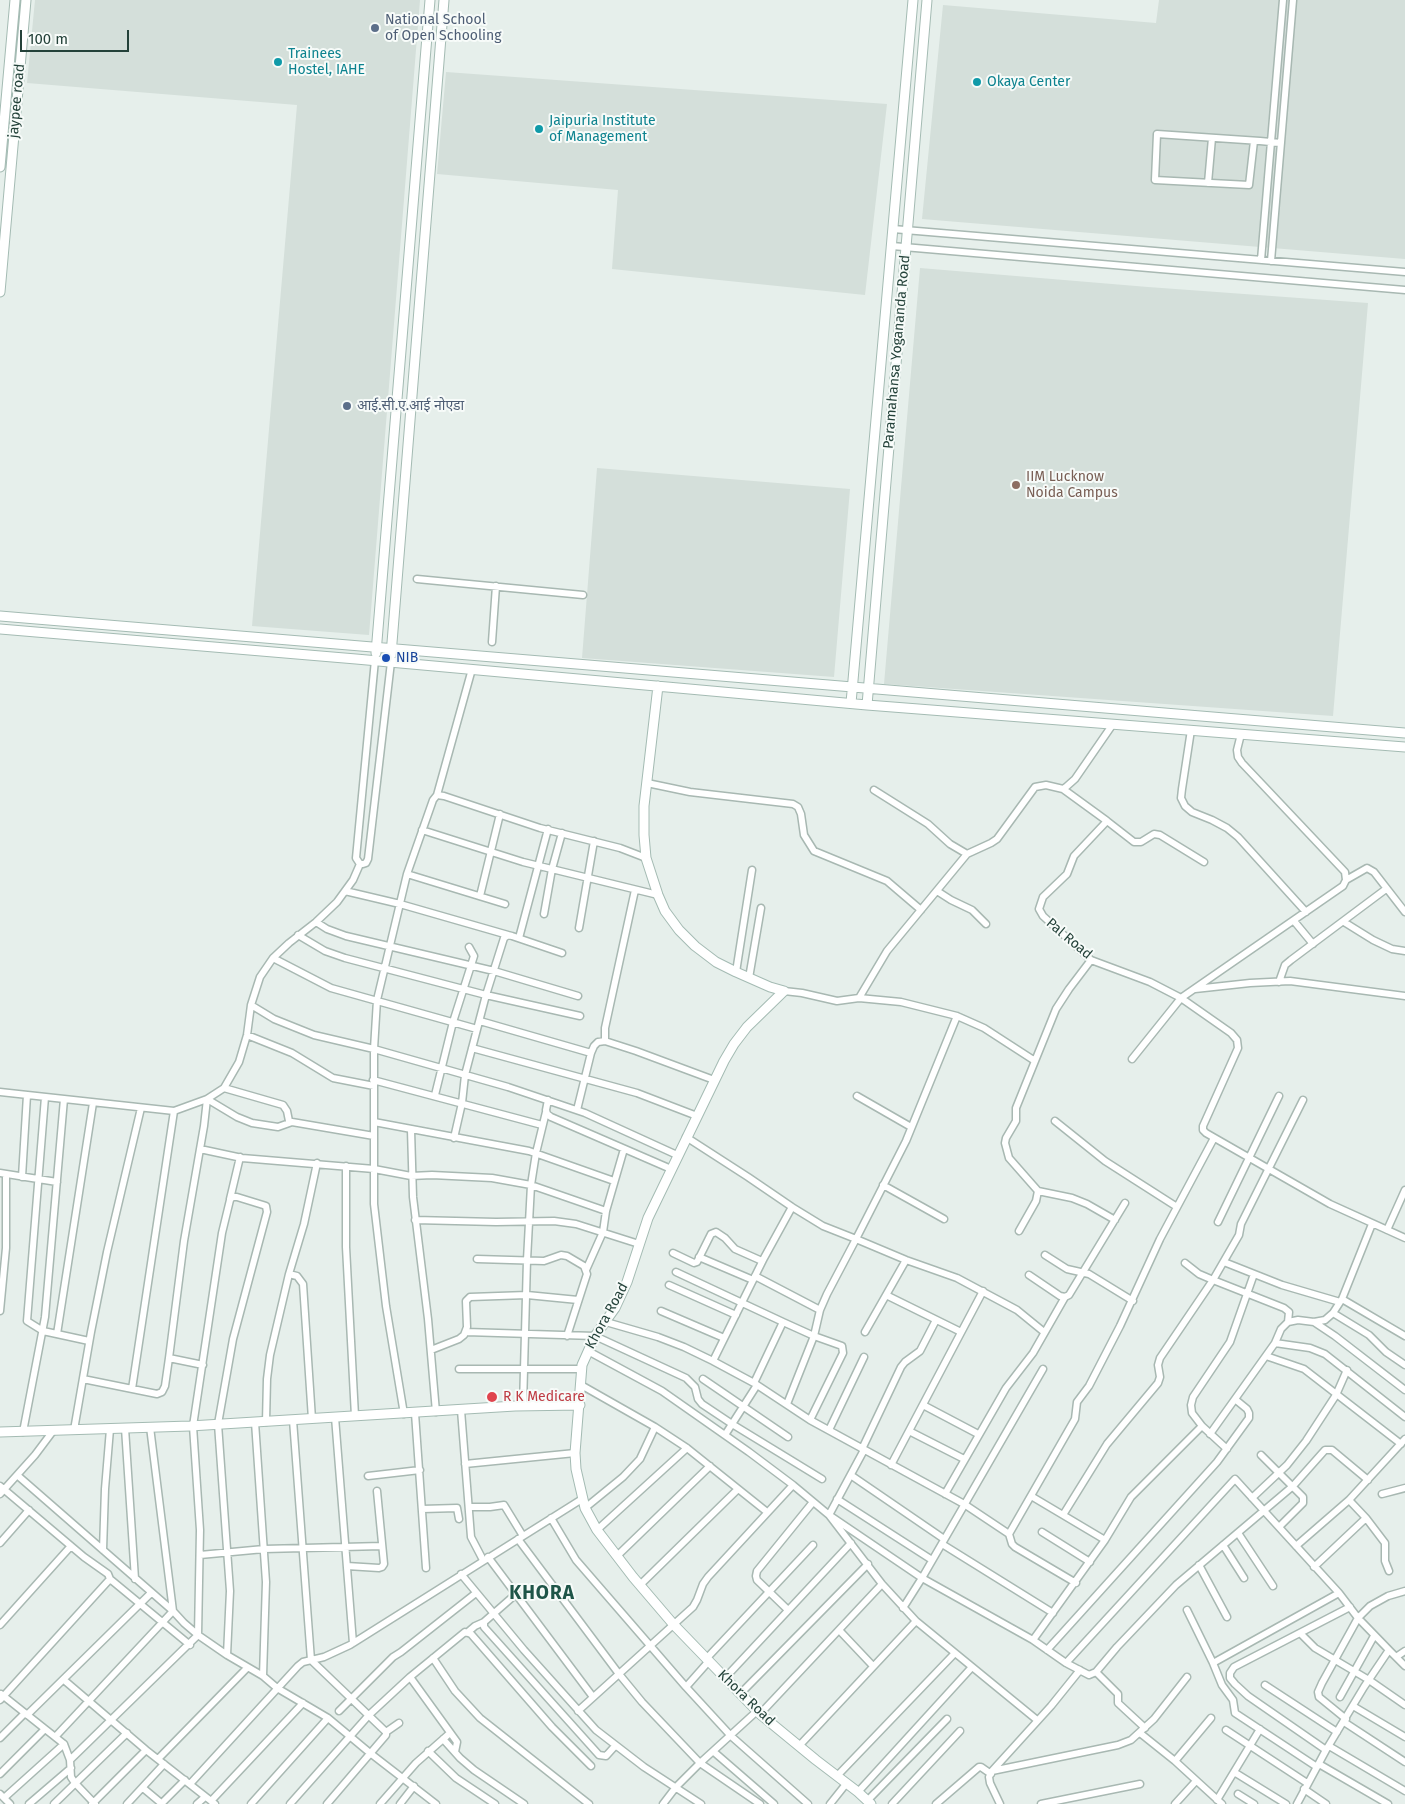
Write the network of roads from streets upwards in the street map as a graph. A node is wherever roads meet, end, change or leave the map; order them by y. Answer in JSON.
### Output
{"nodes":[{"id":1,"x":15,"y":0,"type":"edge"},
{"id":2,"x":26,"y":0,"type":"edge"},
{"id":3,"x":430,"y":0,"type":"edge"},
{"id":4,"x":444,"y":0,"type":"edge"},
{"id":5,"x":913,"y":0,"type":"edge"},
{"id":6,"x":927,"y":0,"type":"edge"},
{"id":7,"x":1283,"y":3,"type":"edge"},
{"id":8,"x":1293,"y":3,"type":"edge"},
{"id":9,"x":1212,"y":138,"type":"junction"},
{"id":10,"x":1254,"y":141,"type":"junction"},
{"id":11,"x":1271,"y":142,"type":"junction"},
{"id":12,"x":1281,"y":144,"type":"junction"},
{"id":13,"x":0,"y":168,"type":"edge"},
{"id":14,"x":1208,"y":183,"type":"junction"},
{"id":15,"x":893,"y":229,"type":"junction"},
{"id":16,"x":907,"y":231,"type":"junction"},
{"id":17,"x":892,"y":246,"type":"junction"},
{"id":18,"x":906,"y":248,"type":"junction"},
{"id":19,"x":1261,"y":260,"type":"junction"},
{"id":20,"x":1271,"y":261,"type":"junction"},
{"id":21,"x":1405,"y":272,"type":"edge"},
{"id":22,"x":1405,"y":290,"type":"edge"},
{"id":23,"x":0,"y":292,"type":"edge"},
{"id":24,"x":417,"y":579,"type":"dead end"},
{"id":25,"x":496,"y":586,"type":"junction"},
{"id":26,"x":584,"y":594,"type":"dead end"},
{"id":27,"x":0,"y":616,"type":"edge"},
{"id":28,"x":0,"y":629,"type":"edge"},
{"id":29,"x":492,"y":642,"type":"dead end"},
{"id":30,"x":377,"y":648,"type":"junction"},
{"id":31,"x":392,"y":650,"type":"junction"},
{"id":32,"x":376,"y":660,"type":"junction"},
{"id":33,"x":391,"y":662,"type":"junction"},
{"id":34,"x":472,"y":669,"type":"junction"},
{"id":35,"x":658,"y":686,"type":"junction"},
{"id":36,"x":852,"y":688,"type":"junction"},
{"id":37,"x":868,"y":689,"type":"junction"},
{"id":38,"x":851,"y":703,"type":"junction"},
{"id":39,"x":867,"y":705,"type":"junction"},
{"id":40,"x":1114,"y":709,"type":"junction"},
{"id":41,"x":1113,"y":724,"type":"junction"},
{"id":42,"x":1191,"y":730,"type":"junction"},
{"id":43,"x":1405,"y":733,"type":"edge"},
{"id":44,"x":1241,"y":734,"type":"junction"},
{"id":45,"x":1405,"y":747,"type":"edge"},
{"id":46,"x":647,"y":783,"type":"junction"},
{"id":47,"x":874,"y":790,"type":"dead end"},
{"id":48,"x":1063,"y":790,"type":"junction"},
{"id":49,"x":437,"y":795,"type":"junction"},
{"id":50,"x":500,"y":814,"type":"junction"},
{"id":51,"x":1107,"y":821,"type":"junction"},
{"id":52,"x":422,"y":830,"type":"junction"},
{"id":53,"x":548,"y":830,"type":"junction"},
{"id":54,"x":562,"y":833,"type":"junction"},
{"id":55,"x":594,"y":841,"type":"junction"},
{"id":56,"x":491,"y":852,"type":"junction"},
{"id":57,"x":967,"y":854,"type":"junction"},
{"id":58,"x":646,"y":858,"type":"junction"},
{"id":59,"x":1204,"y":862,"type":"dead end"},
{"id":60,"x":360,"y":864,"type":"junction"},
{"id":61,"x":538,"y":866,"type":"junction"},
{"id":62,"x":552,"y":870,"type":"junction"},
{"id":63,"x":752,"y":870,"type":"dead end"},
{"id":64,"x":407,"y":874,"type":"junction"},
{"id":65,"x":588,"y":879,"type":"junction"},
{"id":66,"x":1346,"y":880,"type":"junction"},
{"id":67,"x":1386,"y":889,"type":"junction"},
{"id":68,"x":635,"y":890,"type":"junction"},
{"id":69,"x":345,"y":891,"type":"junction"},
{"id":70,"x":937,"y":891,"type":"junction"},
{"id":71,"x":658,"y":895,"type":"junction"},
{"id":72,"x":480,"y":896,"type":"junction"},
{"id":73,"x":400,"y":904,"type":"junction"},
{"id":74,"x":505,"y":904,"type":"dead end"},
{"id":75,"x":761,"y":908,"type":"dead end"},
{"id":76,"x":921,"y":910,"type":"junction"},
{"id":77,"x":1306,"y":912,"type":"junction"},
{"id":78,"x":1405,"y":912,"type":"edge"},
{"id":79,"x":544,"y":914,"type":"dead end"},
{"id":80,"x":1294,"y":921,"type":"junction"},
{"id":81,"x":316,"y":922,"type":"junction"},
{"id":82,"x":1344,"y":922,"type":"junction"},
{"id":83,"x":986,"y":924,"type":"dead end"},
{"id":84,"x":579,"y":928,"type":"dead end"},
{"id":85,"x":298,"y":935,"type":"junction"},
{"id":86,"x":508,"y":935,"type":"junction"},
{"id":87,"x":519,"y":938,"type":"junction"},
{"id":88,"x":1313,"y":944,"type":"junction"},
{"id":89,"x":389,"y":947,"type":"junction"},
{"id":90,"x":469,"y":948,"type":"dead end"},
{"id":91,"x":1405,"y":951,"type":"edge"},
{"id":92,"x":562,"y":953,"type":"dead end"},
{"id":93,"x":273,"y":958,"type":"junction"},
{"id":94,"x":1091,"y":960,"type":"junction"},
{"id":95,"x":471,"y":965,"type":"junction"},
{"id":96,"x":384,"y":968,"type":"junction"},
{"id":97,"x":494,"y":970,"type":"junction"},
{"id":98,"x":736,"y":972,"type":"junction"},
{"id":99,"x":749,"y":978,"type":"junction"},
{"id":100,"x":1279,"y":982,"type":"junction"},
{"id":101,"x":464,"y":989,"type":"junction"},
{"id":102,"x":1193,"y":990,"type":"junction"},
{"id":103,"x":784,"y":991,"type":"junction"},
{"id":104,"x":486,"y":995,"type":"junction"},
{"id":105,"x":578,"y":996,"type":"dead end"},
{"id":106,"x":1405,"y":996,"type":"edge"},
{"id":107,"x":859,"y":998,"type":"junction"},
{"id":108,"x":1181,"y":998,"type":"junction"},
{"id":109,"x":377,"y":1000,"type":"junction"},
{"id":110,"x":251,"y":1005,"type":"junction"},
{"id":111,"x":580,"y":1016,"type":"dead end"},
{"id":112,"x":957,"y":1016,"type":"junction"},
{"id":113,"x":480,"y":1021,"type":"junction"},
{"id":114,"x":453,"y":1022,"type":"junction"},
{"id":115,"x":478,"y":1029,"type":"junction"},
{"id":116,"x":247,"y":1035,"type":"junction"},
{"id":117,"x":605,"y":1042,"type":"junction"},
{"id":118,"x":472,"y":1048,"type":"junction"},
{"id":119,"x":374,"y":1049,"type":"junction"},
{"id":120,"x":591,"y":1053,"type":"junction"},
{"id":121,"x":1132,"y":1059,"type":"dead end"},
{"id":122,"x":1035,"y":1061,"type":"junction"},
{"id":123,"x":442,"y":1068,"type":"junction"},
{"id":124,"x":465,"y":1075,"type":"junction"},
{"id":125,"x":584,"y":1079,"type":"junction"},
{"id":126,"x":714,"y":1080,"type":"junction"},
{"id":127,"x":373,"y":1083,"type":"junction"},
{"id":128,"x":224,"y":1088,"type":"junction"},
{"id":129,"x":0,"y":1092,"type":"edge"},
{"id":130,"x":27,"y":1095,"type":"junction"},
{"id":131,"x":435,"y":1095,"type":"junction"},
{"id":132,"x":857,"y":1096,"type":"dead end"},
{"id":133,"x":1279,"y":1096,"type":"dead end"},
{"id":134,"x":45,"y":1097,"type":"junction"},
{"id":135,"x":64,"y":1099,"type":"junction"},
{"id":136,"x":207,"y":1099,"type":"junction"},
{"id":137,"x":548,"y":1100,"type":"junction"},
{"id":138,"x":1303,"y":1100,"type":"dead end"},
{"id":139,"x":93,"y":1103,"type":"junction"},
{"id":140,"x":462,"y":1103,"type":"junction"},
{"id":141,"x":141,"y":1108,"type":"junction"},
{"id":142,"x":577,"y":1110,"type":"junction"},
{"id":143,"x":174,"y":1111,"type":"junction"},
{"id":144,"x":546,"y":1112,"type":"junction"},
{"id":145,"x":698,"y":1116,"type":"junction"},
{"id":146,"x":1055,"y":1121,"type":"dead end"},
{"id":147,"x":292,"y":1122,"type":"junction"},
{"id":148,"x":374,"y":1122,"type":"junction"},
{"id":149,"x":542,"y":1125,"type":"junction"},
{"id":150,"x":911,"y":1127,"type":"junction"},
{"id":151,"x":411,"y":1130,"type":"junction"},
{"id":152,"x":374,"y":1136,"type":"junction"},
{"id":153,"x":686,"y":1137,"type":"junction"},
{"id":154,"x":454,"y":1138,"type":"junction"},
{"id":155,"x":1214,"y":1138,"type":"junction"},
{"id":156,"x":200,"y":1149,"type":"junction"},
{"id":157,"x":624,"y":1149,"type":"junction"},
{"id":158,"x":536,"y":1153,"type":"junction"},
{"id":159,"x":678,"y":1155,"type":"junction"},
{"id":160,"x":240,"y":1157,"type":"junction"},
{"id":161,"x":1249,"y":1158,"type":"junction"},
{"id":162,"x":317,"y":1163,"type":"junction"},
{"id":163,"x":346,"y":1166,"type":"junction"},
{"id":164,"x":374,"y":1169,"type":"junction"},
{"id":165,"x":1267,"y":1169,"type":"junction"},
{"id":166,"x":671,"y":1170,"type":"junction"},
{"id":167,"x":3,"y":1173,"type":"edge"},
{"id":168,"x":411,"y":1176,"type":"junction"},
{"id":169,"x":22,"y":1177,"type":"junction"},
{"id":170,"x":38,"y":1180,"type":"junction"},
{"id":171,"x":57,"y":1182,"type":"junction"},
{"id":172,"x":614,"y":1182,"type":"junction"},
{"id":173,"x":531,"y":1185,"type":"junction"},
{"id":174,"x":883,"y":1185,"type":"junction"},
{"id":175,"x":1405,"y":1190,"type":"edge"},
{"id":176,"x":1038,"y":1191,"type":"junction"},
{"id":177,"x":230,"y":1200,"type":"junction"},
{"id":178,"x":1125,"y":1203,"type":"dead end"},
{"id":179,"x":792,"y":1207,"type":"junction"},
{"id":180,"x":1178,"y":1207,"type":"junction"},
{"id":181,"x":606,"y":1211,"type":"junction"},
{"id":182,"x":944,"y":1219,"type":"dead end"},
{"id":183,"x":415,"y":1220,"type":"junction"},
{"id":184,"x":1115,"y":1220,"type":"junction"},
{"id":185,"x":529,"y":1222,"type":"junction"},
{"id":186,"x":1218,"y":1222,"type":"dead end"},
{"id":187,"x":1372,"y":1224,"type":"junction"},
{"id":188,"x":1387,"y":1230,"type":"junction"},
{"id":189,"x":1019,"y":1231,"type":"dead end"},
{"id":190,"x":603,"y":1232,"type":"junction"},
{"id":191,"x":1405,"y":1237,"type":"edge"},
{"id":192,"x":856,"y":1239,"type":"junction"},
{"id":193,"x":639,"y":1244,"type":"junction"},
{"id":194,"x":673,"y":1253,"type":"dead end"},
{"id":195,"x":1045,"y":1255,"type":"dead end"},
{"id":196,"x":699,"y":1257,"type":"junction"},
{"id":197,"x":476,"y":1259,"type":"dead end"},
{"id":198,"x":527,"y":1260,"type":"junction"},
{"id":199,"x":906,"y":1260,"type":"junction"},
{"id":200,"x":762,"y":1262,"type":"junction"},
{"id":201,"x":1224,"y":1262,"type":"junction"},
{"id":202,"x":1185,"y":1263,"type":"dead end"},
{"id":203,"x":586,"y":1270,"type":"junction"},
{"id":204,"x":1083,"y":1271,"type":"junction"},
{"id":205,"x":676,"y":1272,"type":"dead end"},
{"id":206,"x":289,"y":1274,"type":"junction"},
{"id":207,"x":1254,"y":1274,"type":"junction"},
{"id":208,"x":1029,"y":1275,"type":"dead end"},
{"id":209,"x":754,"y":1278,"type":"junction"},
{"id":210,"x":1213,"y":1280,"type":"junction"},
{"id":211,"x":669,"y":1286,"type":"dead end"},
{"id":212,"x":982,"y":1291,"type":"junction"},
{"id":213,"x":1248,"y":1294,"type":"junction"},
{"id":214,"x":527,"y":1295,"type":"junction"},
{"id":215,"x":886,"y":1295,"type":"junction"},
{"id":216,"x":1065,"y":1297,"type":"junction"},
{"id":217,"x":578,"y":1300,"type":"junction"},
{"id":218,"x":1341,"y":1300,"type":"junction"},
{"id":219,"x":1133,"y":1301,"type":"junction"},
{"id":220,"x":742,"y":1302,"type":"junction"},
{"id":221,"x":820,"y":1310,"type":"junction"},
{"id":222,"x":0,"y":1311,"type":"edge"},
{"id":223,"x":661,"y":1311,"type":"dead end"},
{"id":224,"x":1333,"y":1313,"type":"junction"},
{"id":225,"x":736,"y":1315,"type":"junction"},
{"id":226,"x":936,"y":1320,"type":"junction"},
{"id":227,"x":606,"y":1322,"type":"junction"},
{"id":228,"x":783,"y":1322,"type":"junction"},
{"id":229,"x":1288,"y":1322,"type":"junction"},
{"id":230,"x":1314,"y":1322,"type":"junction"},
{"id":231,"x":44,"y":1330,"type":"junction"},
{"id":232,"x":466,"y":1332,"type":"junction"},
{"id":233,"x":865,"y":1332,"type":"dead end"},
{"id":234,"x":961,"y":1332,"type":"junction"},
{"id":235,"x":1044,"y":1332,"type":"junction"},
{"id":236,"x":57,"y":1334,"type":"junction"},
{"id":237,"x":525,"y":1334,"type":"junction"},
{"id":238,"x":567,"y":1336,"type":"junction"},
{"id":239,"x":595,"y":1336,"type":"junction"},
{"id":240,"x":814,"y":1336,"type":"junction"},
{"id":241,"x":1405,"y":1336,"type":"edge"},
{"id":242,"x":724,"y":1338,"type":"junction"},
{"id":243,"x":89,"y":1341,"type":"junction"},
{"id":244,"x":1275,"y":1343,"type":"junction"},
{"id":245,"x":431,"y":1350,"type":"junction"},
{"id":246,"x":588,"y":1351,"type":"junction"},
{"id":247,"x":1266,"y":1356,"type":"junction"},
{"id":248,"x":864,"y":1357,"type":"dead end"},
{"id":249,"x":168,"y":1358,"type":"junction"},
{"id":250,"x":713,"y":1361,"type":"junction"},
{"id":251,"x":203,"y":1365,"type":"junction"},
{"id":252,"x":1405,"y":1365,"type":"edge"},
{"id":253,"x":459,"y":1368,"type":"dead end"},
{"id":254,"x":524,"y":1368,"type":"junction"},
{"id":255,"x":582,"y":1369,"type":"junction"},
{"id":256,"x":1043,"y":1369,"type":"dead end"},
{"id":257,"x":1347,"y":1370,"type":"junction"},
{"id":258,"x":83,"y":1379,"type":"junction"},
{"id":259,"x":703,"y":1379,"type":"dead end"},
{"id":260,"x":756,"y":1384,"type":"junction"},
{"id":261,"x":581,"y":1385,"type":"junction"},
{"id":262,"x":132,"y":1389,"type":"junction"},
{"id":263,"x":1405,"y":1390,"type":"edge"},
{"id":264,"x":1336,"y":1395,"type":"junction"},
{"id":265,"x":1236,"y":1400,"type":"junction"},
{"id":266,"x":787,"y":1404,"type":"junction"},
{"id":267,"x":580,"y":1405,"type":"junction"},
{"id":268,"x":923,"y":1405,"type":"junction"},
{"id":269,"x":523,"y":1406,"type":"junction"},
{"id":270,"x":743,"y":1407,"type":"junction"},
{"id":271,"x":461,"y":1410,"type":"junction"},
{"id":272,"x":436,"y":1412,"type":"junction"},
{"id":273,"x":415,"y":1413,"type":"junction"},
{"id":274,"x":404,"y":1414,"type":"junction"},
{"id":275,"x":355,"y":1416,"type":"junction"},
{"id":276,"x":1405,"y":1417,"type":"edge"},
{"id":277,"x":335,"y":1418,"type":"junction"},
{"id":278,"x":312,"y":1419,"type":"junction"},
{"id":279,"x":292,"y":1420,"type":"junction"},
{"id":280,"x":810,"y":1420,"type":"junction"},
{"id":281,"x":255,"y":1422,"type":"junction"},
{"id":282,"x":266,"y":1422,"type":"junction"},
{"id":283,"x":218,"y":1424,"type":"junction"},
{"id":284,"x":732,"y":1424,"type":"junction"},
{"id":285,"x":193,"y":1426,"type":"junction"},
{"id":286,"x":1202,"y":1426,"type":"junction"},
{"id":287,"x":150,"y":1427,"type":"junction"},
{"id":288,"x":655,"y":1427,"type":"junction"},
{"id":289,"x":125,"y":1428,"type":"junction"},
{"id":290,"x":110,"y":1429,"type":"junction"},
{"id":291,"x":53,"y":1430,"type":"junction"},
{"id":292,"x":74,"y":1430,"type":"junction"},
{"id":293,"x":829,"y":1430,"type":"junction"},
{"id":294,"x":909,"y":1431,"type":"junction"},
{"id":295,"x":0,"y":1432,"type":"edge"},
{"id":296,"x":23,"y":1432,"type":"junction"},
{"id":297,"x":725,"y":1434,"type":"junction"},
{"id":298,"x":978,"y":1434,"type":"junction"},
{"id":299,"x":1210,"y":1434,"type":"junction"},
{"id":300,"x":788,"y":1437,"type":"dead end"},
{"id":301,"x":1404,"y":1443,"type":"edge"},
{"id":302,"x":687,"y":1448,"type":"junction"},
{"id":303,"x":1227,"y":1449,"type":"junction"},
{"id":304,"x":863,"y":1450,"type":"junction"},
{"id":305,"x":575,"y":1453,"type":"junction"},
{"id":306,"x":1261,"y":1454,"type":"dead end"},
{"id":307,"x":964,"y":1460,"type":"junction"},
{"id":308,"x":465,"y":1464,"type":"junction"},
{"id":309,"x":891,"y":1465,"type":"junction"},
{"id":310,"x":710,"y":1466,"type":"junction"},
{"id":311,"x":420,"y":1470,"type":"junction"},
{"id":312,"x":1279,"y":1472,"type":"junction"},
{"id":313,"x":17,"y":1475,"type":"junction"},
{"id":314,"x":368,"y":1476,"type":"dead end"},
{"id":315,"x":852,"y":1476,"type":"junction"},
{"id":316,"x":822,"y":1479,"type":"dead end"},
{"id":317,"x":1368,"y":1480,"type":"junction"},
{"id":318,"x":793,"y":1485,"type":"junction"},
{"id":319,"x":1293,"y":1486,"type":"junction"},
{"id":320,"x":1405,"y":1488,"type":"edge"},
{"id":321,"x":738,"y":1489,"type":"junction"},
{"id":322,"x":1,"y":1490,"type":"edge"},
{"id":323,"x":378,"y":1491,"type":"dead end"},
{"id":324,"x":944,"y":1494,"type":"junction"},
{"id":325,"x":1382,"y":1494,"type":"dead end"},
{"id":326,"x":1031,"y":1496,"type":"junction"},
{"id":327,"x":1252,"y":1498,"type":"junction"},
{"id":328,"x":837,"y":1499,"type":"junction"},
{"id":329,"x":1349,"y":1500,"type":"junction"},
{"id":330,"x":813,"y":1502,"type":"junction"},
{"id":331,"x":584,"y":1503,"type":"junction"},
{"id":332,"x":964,"y":1504,"type":"junction"},
{"id":333,"x":468,"y":1508,"type":"junction"},
{"id":334,"x":422,"y":1509,"type":"junction"},
{"id":335,"x":29,"y":1510,"type":"junction"},
{"id":336,"x":1264,"y":1511,"type":"junction"},
{"id":337,"x":767,"y":1512,"type":"junction"},
{"id":338,"x":829,"y":1515,"type":"junction"},
{"id":339,"x":1063,"y":1515,"type":"junction"},
{"id":340,"x":552,"y":1518,"type":"junction"},
{"id":341,"x":1366,"y":1518,"type":"junction"},
{"id":342,"x":459,"y":1519,"type":"dead end"},
{"id":343,"x":1278,"y":1527,"type":"junction"},
{"id":344,"x":597,"y":1530,"type":"junction"},
{"id":345,"x":1042,"y":1532,"type":"dead end"},
{"id":346,"x":1238,"y":1533,"type":"junction"},
{"id":347,"x":1008,"y":1534,"type":"junction"},
{"id":348,"x":520,"y":1537,"type":"junction"},
{"id":349,"x":1105,"y":1540,"type":"junction"},
{"id":350,"x":943,"y":1541,"type":"junction"},
{"id":351,"x":0,"y":1543,"type":"edge"},
{"id":352,"x":851,"y":1543,"type":"junction"},
{"id":353,"x":1223,"y":1545,"type":"junction"},
{"id":354,"x":71,"y":1546,"type":"junction"},
{"id":355,"x":346,"y":1546,"type":"junction"},
{"id":356,"x":382,"y":1546,"type":"junction"},
{"id":357,"x":813,"y":1546,"type":"dead end"},
{"id":358,"x":1296,"y":1546,"type":"junction"},
{"id":359,"x":303,"y":1548,"type":"junction"},
{"id":360,"x":264,"y":1549,"type":"junction"},
{"id":361,"x":103,"y":1550,"type":"junction"},
{"id":362,"x":228,"y":1552,"type":"junction"},
{"id":363,"x":200,"y":1555,"type":"junction"},
{"id":364,"x":617,"y":1556,"type":"junction"},
{"id":365,"x":486,"y":1558,"type":"junction"},
{"id":366,"x":932,"y":1560,"type":"junction"},
{"id":367,"x":1090,"y":1562,"type":"junction"},
{"id":368,"x":868,"y":1564,"type":"junction"},
{"id":369,"x":1198,"y":1565,"type":"junction"},
{"id":370,"x":347,"y":1566,"type":"junction"},
{"id":371,"x":1314,"y":1567,"type":"junction"},
{"id":372,"x":426,"y":1568,"type":"dead end"},
{"id":373,"x":1389,"y":1571,"type":"dead end"},
{"id":374,"x":461,"y":1574,"type":"junction"},
{"id":375,"x":922,"y":1578,"type":"junction"},
{"id":376,"x":1244,"y":1578,"type":"dead end"},
{"id":377,"x":110,"y":1579,"type":"junction"},
{"id":378,"x":135,"y":1579,"type":"junction"},
{"id":379,"x":1076,"y":1583,"type":"junction"},
{"id":380,"x":882,"y":1584,"type":"junction"},
{"id":381,"x":640,"y":1585,"type":"junction"},
{"id":382,"x":1273,"y":1586,"type":"dead end"},
{"id":383,"x":1405,"y":1591,"type":"edge"},
{"id":384,"x":770,"y":1592,"type":"junction"},
{"id":385,"x":1339,"y":1592,"type":"junction"},
{"id":386,"x":152,"y":1593,"type":"junction"},
{"id":387,"x":476,"y":1593,"type":"junction"},
{"id":388,"x":516,"y":1594,"type":"junction"},
{"id":389,"x":140,"y":1604,"type":"junction"},
{"id":390,"x":1350,"y":1606,"type":"junction"},
{"id":391,"x":903,"y":1608,"type":"junction"},
{"id":392,"x":788,"y":1610,"type":"junction"},
{"id":393,"x":1187,"y":1610,"type":"dead end"},
{"id":394,"x":173,"y":1611,"type":"junction"},
{"id":395,"x":492,"y":1613,"type":"junction"},
{"id":396,"x":1053,"y":1614,"type":"junction"},
{"id":397,"x":1227,"y":1617,"type":"dead end"},
{"id":398,"x":1358,"y":1618,"type":"junction"},
{"id":399,"x":916,"y":1621,"type":"junction"},
{"id":400,"x":162,"y":1622,"type":"junction"},
{"id":401,"x":484,"y":1622,"type":"junction"},
{"id":402,"x":0,"y":1625,"type":"edge"},
{"id":403,"x":674,"y":1625,"type":"junction"},
{"id":404,"x":839,"y":1630,"type":"junction"},
{"id":405,"x":468,"y":1632,"type":"junction"},
{"id":406,"x":1300,"y":1633,"type":"junction"},
{"id":407,"x":198,"y":1635,"type":"junction"},
{"id":408,"x":1374,"y":1636,"type":"junction"},
{"id":409,"x":1033,"y":1640,"type":"junction"},
{"id":410,"x":353,"y":1643,"type":"junction"},
{"id":411,"x":190,"y":1645,"type":"junction"},
{"id":412,"x":650,"y":1647,"type":"junction"},
{"id":413,"x":1047,"y":1650,"type":"junction"},
{"id":414,"x":1389,"y":1650,"type":"junction"},
{"id":415,"x":1405,"y":1651,"type":"edge"},
{"id":416,"x":955,"y":1653,"type":"junction"},
{"id":417,"x":227,"y":1655,"type":"junction"},
{"id":418,"x":1396,"y":1657,"type":"junction"},
{"id":419,"x":433,"y":1658,"type":"junction"},
{"id":420,"x":311,"y":1660,"type":"junction"},
{"id":421,"x":707,"y":1660,"type":"junction"},
{"id":422,"x":1334,"y":1661,"type":"junction"},
{"id":423,"x":1213,"y":1662,"type":"junction"},
{"id":424,"x":1066,"y":1663,"type":"junction"},
{"id":425,"x":873,"y":1666,"type":"junction"},
{"id":426,"x":1405,"y":1666,"type":"edge"},
{"id":427,"x":972,"y":1667,"type":"junction"},
{"id":428,"x":247,"y":1668,"type":"junction"},
{"id":429,"x":1080,"y":1670,"type":"junction"},
{"id":430,"x":1096,"y":1672,"type":"junction"},
{"id":431,"x":1354,"y":1672,"type":"junction"},
{"id":432,"x":619,"y":1674,"type":"junction"},
{"id":433,"x":264,"y":1676,"type":"junction"},
{"id":434,"x":410,"y":1677,"type":"junction"},
{"id":435,"x":1187,"y":1677,"type":"dead end"},
{"id":436,"x":725,"y":1678,"type":"junction"},
{"id":437,"x":64,"y":1680,"type":"junction"},
{"id":438,"x":1369,"y":1680,"type":"junction"},
{"id":439,"x":1265,"y":1685,"type":"dead end"},
{"id":440,"x":686,"y":1687,"type":"junction"},
{"id":441,"x":277,"y":1688,"type":"junction"},
{"id":442,"x":740,"y":1694,"type":"junction"},
{"id":443,"x":1,"y":1697,"type":"edge"},
{"id":444,"x":593,"y":1697,"type":"junction"},
{"id":445,"x":1340,"y":1697,"type":"dead end"},
{"id":446,"x":351,"y":1698,"type":"junction"},
{"id":447,"x":89,"y":1701,"type":"junction"},
{"id":448,"x":303,"y":1703,"type":"junction"},
{"id":449,"x":1405,"y":1705,"type":"edge"},
{"id":450,"x":1353,"y":1706,"type":"junction"},
{"id":451,"x":578,"y":1710,"type":"junction"},
{"id":452,"x":338,"y":1711,"type":"dead end"},
{"id":453,"x":759,"y":1712,"type":"junction"},
{"id":454,"x":26,"y":1714,"type":"junction"},
{"id":455,"x":369,"y":1715,"type":"junction"},
{"id":456,"x":328,"y":1718,"type":"junction"},
{"id":457,"x":1211,"y":1718,"type":"dead end"},
{"id":458,"x":947,"y":1719,"type":"dead end"},
{"id":459,"x":111,"y":1720,"type":"junction"},
{"id":460,"x":1038,"y":1720,"type":"junction"},
{"id":461,"x":1345,"y":1720,"type":"junction"},
{"id":462,"x":399,"y":1724,"type":"dead end"},
{"id":463,"x":45,"y":1728,"type":"junction"},
{"id":464,"x":1260,"y":1729,"type":"junction"},
{"id":465,"x":1143,"y":1730,"type":"junction"},
{"id":466,"x":1226,"y":1730,"type":"dead end"},
{"id":467,"x":960,"y":1731,"type":"dead end"},
{"id":468,"x":386,"y":1732,"type":"junction"},
{"id":469,"x":1337,"y":1732,"type":"junction"},
{"id":470,"x":127,"y":1733,"type":"junction"},
{"id":471,"x":450,"y":1733,"type":"junction"},
{"id":472,"x":56,"y":1736,"type":"junction"},
{"id":473,"x":349,"y":1736,"type":"junction"},
{"id":474,"x":731,"y":1736,"type":"junction"},
{"id":475,"x":1405,"y":1737,"type":"edge"},
{"id":476,"x":0,"y":1738,"type":"edge"},
{"id":477,"x":443,"y":1739,"type":"junction"},
{"id":478,"x":64,"y":1744,"type":"junction"},
{"id":479,"x":615,"y":1746,"type":"junction"},
{"id":480,"x":799,"y":1746,"type":"junction"},
{"id":481,"x":1250,"y":1746,"type":"junction"},
{"id":482,"x":1328,"y":1748,"type":"junction"},
{"id":483,"x":146,"y":1750,"type":"junction"},
{"id":484,"x":428,"y":1751,"type":"junction"},
{"id":485,"x":455,"y":1752,"type":"junction"},
{"id":486,"x":714,"y":1752,"type":"junction"},
{"id":487,"x":370,"y":1753,"type":"junction"},
{"id":488,"x":158,"y":1759,"type":"junction"},
{"id":489,"x":70,"y":1760,"type":"junction"},
{"id":490,"x":1175,"y":1762,"type":"junction"},
{"id":491,"x":1405,"y":1762,"type":"edge"},
{"id":492,"x":700,"y":1763,"type":"junction"},
{"id":493,"x":164,"y":1764,"type":"junction"},
{"id":494,"x":1318,"y":1765,"type":"junction"},
{"id":495,"x":591,"y":1766,"type":"dead end"},
{"id":496,"x":71,"y":1768,"type":"junction"},
{"id":497,"x":992,"y":1772,"type":"junction"},
{"id":498,"x":1234,"y":1772,"type":"junction"},
{"id":499,"x":0,"y":1774,"type":"edge"},
{"id":500,"x":837,"y":1776,"type":"junction"},
{"id":501,"x":404,"y":1778,"type":"junction"},
{"id":502,"x":1196,"y":1781,"type":"junction"},
{"id":503,"x":188,"y":1782,"type":"junction"},
{"id":504,"x":74,"y":1783,"type":"junction"},
{"id":505,"x":846,"y":1784,"type":"junction"},
{"id":506,"x":1140,"y":1784,"type":"dead end"},
{"id":507,"x":414,"y":1786,"type":"junction"},
{"id":508,"x":1306,"y":1786,"type":"junction"},
{"id":509,"x":676,"y":1787,"type":"junction"},
{"id":510,"x":143,"y":1788,"type":"junction"},
{"id":511,"x":1405,"y":1791,"type":"edge"},
{"id":512,"x":858,"y":1792,"type":"junction"},
{"id":513,"x":1238,"y":1794,"type":"dead end"},
{"id":514,"x":2,"y":1796,"type":"edge"},
{"id":515,"x":210,"y":1801,"type":"edge"},
{"id":516,"x":870,"y":1802,"type":"edge"},
{"id":517,"x":1219,"y":1802,"type":"edge"},
{"id":518,"x":93,"y":1803,"type":"edge"},
{"id":519,"x":10,"y":1804,"type":"edge"},
{"id":520,"x":29,"y":1804,"type":"edge"},
{"id":521,"x":54,"y":1804,"type":"edge"},
{"id":522,"x":127,"y":1804,"type":"edge"},
{"id":523,"x":161,"y":1804,"type":"edge"},
{"id":524,"x":197,"y":1804,"type":"edge"},
{"id":525,"x":251,"y":1804,"type":"edge"},
{"id":526,"x":290,"y":1804,"type":"edge"},
{"id":527,"x":327,"y":1804,"type":"edge"},
{"id":528,"x":380,"y":1804,"type":"edge"},
{"id":529,"x":400,"y":1804,"type":"edge"},
{"id":530,"x":436,"y":1804,"type":"edge"},
{"id":531,"x":495,"y":1804,"type":"edge"},
{"id":532,"x":524,"y":1804,"type":"edge"},
{"id":533,"x":589,"y":1804,"type":"edge"},
{"id":534,"x":663,"y":1804,"type":"edge"},
{"id":535,"x":701,"y":1804,"type":"edge"},
{"id":536,"x":760,"y":1804,"type":"edge"},
{"id":537,"x":774,"y":1804,"type":"edge"},
{"id":538,"x":808,"y":1804,"type":"edge"},
{"id":539,"x":830,"y":1804,"type":"edge"},
{"id":540,"x":892,"y":1804,"type":"edge"},
{"id":541,"x":936,"y":1804,"type":"edge"},
{"id":542,"x":1000,"y":1804,"type":"edge"},
{"id":543,"x":1041,"y":1804,"type":"edge"},
{"id":544,"x":1175,"y":1804,"type":"edge"},
{"id":545,"x":1254,"y":1804,"type":"edge"},
{"id":546,"x":1286,"y":1804,"type":"edge"},
{"id":547,"x":1297,"y":1804,"type":"edge"},
{"id":548,"x":1326,"y":1804,"type":"edge"},
{"id":549,"x":1388,"y":1804,"type":"edge"}],
"edges":[{"from":1,"to":13,"type":"street"},
{"from":2,"to":23,"type":"street","name":"jaypee road"},
{"from":3,"to":30,"type":"street"},
{"from":4,"to":31,"type":"street"},
{"from":5,"to":15,"type":"street","name":"Paramahansa Yogananda Road"},
{"from":6,"to":16,"type":"street","name":"Paramahansa Yogananda Road"},
{"from":7,"to":8,"type":"street"},
{"from":7,"to":11,"type":"street"},
{"from":8,"to":12,"type":"street"},
{"from":9,"to":10,"type":"street"},
{"from":9,"to":14,"type":"street"},
{"from":9,"to":14,"type":"street"},
{"from":10,"to":11,"type":"street"},
{"from":10,"to":14,"type":"street"},
{"from":11,"to":12,"type":"street"},
{"from":11,"to":19,"type":"street"},
{"from":12,"to":20,"type":"street"},
{"from":15,"to":16,"type":"street"},
{"from":15,"to":17,"type":"street","name":"Paramahansa Yogananda Road"},
{"from":16,"to":18,"type":"street","name":"Paramahansa Yogananda Road"},
{"from":16,"to":19,"type":"street"},
{"from":17,"to":18,"type":"street"},
{"from":17,"to":36,"type":"street","name":"Paramahansa Yogananda Road"},
{"from":18,"to":22,"type":"street"},
{"from":18,"to":37,"type":"street","name":"Paramahansa Yogananda Road"},
{"from":19,"to":20,"type":"street"},
{"from":20,"to":21,"type":"street"},
{"from":24,"to":25,"type":"street"},
{"from":25,"to":26,"type":"street"},
{"from":25,"to":29,"type":"street"},
{"from":27,"to":30,"type":"street"},
{"from":28,"to":32,"type":"street"},
{"from":30,"to":31,"type":"street"},
{"from":30,"to":32,"type":"street"},
{"from":31,"to":33,"type":"street"},
{"from":31,"to":36,"type":"street"},
{"from":32,"to":33,"type":"street"},
{"from":32,"to":60,"type":"street"},
{"from":33,"to":34,"type":"street"},
{"from":33,"to":60,"type":"street"},
{"from":34,"to":35,"type":"street"},
{"from":34,"to":49,"type":"street"},
{"from":35,"to":38,"type":"street"},
{"from":35,"to":46,"type":"street"},
{"from":36,"to":37,"type":"street"},
{"from":36,"to":38,"type":"street","name":"Paramahansa Yogananda Road"},
{"from":37,"to":39,"type":"street","name":"Paramahansa Yogananda Road"},
{"from":37,"to":40,"type":"street"},
{"from":38,"to":39,"type":"street"},
{"from":39,"to":41,"type":"street"},
{"from":40,"to":41,"type":"street"},
{"from":40,"to":43,"type":"street"},
{"from":41,"to":42,"type":"street"},
{"from":41,"to":48,"type":"street"},
{"from":42,"to":44,"type":"street"},
{"from":42,"to":77,"type":"street"},
{"from":44,"to":45,"type":"street"},
{"from":44,"to":66,"type":"street"},
{"from":46,"to":58,"type":"street"},
{"from":46,"to":76,"type":"street"},
{"from":47,"to":57,"type":"street"},
{"from":48,"to":51,"type":"street"},
{"from":48,"to":57,"type":"street"},
{"from":49,"to":50,"type":"street"},
{"from":49,"to":52,"type":"street"},
{"from":50,"to":53,"type":"street"},
{"from":50,"to":56,"type":"street"},
{"from":51,"to":59,"type":"street"},
{"from":51,"to":94,"type":"street","name":"Pal Road"},
{"from":52,"to":56,"type":"street"},
{"from":52,"to":64,"type":"street"},
{"from":53,"to":54,"type":"street"},
{"from":53,"to":61,"type":"street"},
{"from":54,"to":55,"type":"street"},
{"from":54,"to":62,"type":"street"},
{"from":55,"to":58,"type":"street"},
{"from":55,"to":65,"type":"street"},
{"from":56,"to":61,"type":"street"},
{"from":56,"to":72,"type":"street"},
{"from":57,"to":70,"type":"street"},
{"from":58,"to":71,"type":"street"},
{"from":60,"to":69,"type":"street"},
{"from":61,"to":62,"type":"street"},
{"from":61,"to":87,"type":"street"},
{"from":62,"to":65,"type":"street"},
{"from":62,"to":79,"type":"street"},
{"from":63,"to":98,"type":"street"},
{"from":64,"to":72,"type":"street"},
{"from":64,"to":73,"type":"street"},
{"from":65,"to":68,"type":"street"},
{"from":65,"to":84,"type":"street"},
{"from":66,"to":67,"type":"street"},
{"from":66,"to":77,"type":"street"},
{"from":67,"to":78,"type":"street"},
{"from":67,"to":82,"type":"street"},
{"from":68,"to":71,"type":"street"},
{"from":68,"to":117,"type":"street"},
{"from":69,"to":73,"type":"street"},
{"from":69,"to":81,"type":"street"},
{"from":70,"to":76,"type":"street"},
{"from":70,"to":83,"type":"street"},
{"from":71,"to":98,"type":"street"},
{"from":72,"to":74,"type":"street"},
{"from":73,"to":86,"type":"street"},
{"from":73,"to":89,"type":"street"},
{"from":75,"to":99,"type":"street"},
{"from":76,"to":107,"type":"street"},
{"from":77,"to":80,"type":"street"},
{"from":80,"to":88,"type":"street"},
{"from":80,"to":102,"type":"street"},
{"from":81,"to":85,"type":"street"},
{"from":81,"to":89,"type":"street"},
{"from":82,"to":88,"type":"street"},
{"from":82,"to":91,"type":"street"},
{"from":85,"to":93,"type":"street"},
{"from":85,"to":96,"type":"street"},
{"from":86,"to":87,"type":"street"},
{"from":86,"to":97,"type":"street"},
{"from":87,"to":92,"type":"street"},
{"from":88,"to":100,"type":"street"},
{"from":89,"to":95,"type":"street"},
{"from":89,"to":96,"type":"street"},
{"from":90,"to":95,"type":"street"},
{"from":93,"to":109,"type":"street"},
{"from":93,"to":110,"type":"street"},
{"from":94,"to":108,"type":"street","name":"Pal Road"},
{"from":94,"to":122,"type":"street"},
{"from":95,"to":97,"type":"street"},
{"from":95,"to":101,"type":"street"},
{"from":96,"to":101,"type":"street"},
{"from":96,"to":109,"type":"street"},
{"from":97,"to":104,"type":"street"},
{"from":97,"to":105,"type":"street"},
{"from":98,"to":99,"type":"street"},
{"from":99,"to":103,"type":"street"},
{"from":100,"to":102,"type":"street"},
{"from":100,"to":106,"type":"street"},
{"from":101,"to":104,"type":"street"},
{"from":101,"to":114,"type":"street"},
{"from":102,"to":108,"type":"street"},
{"from":103,"to":107,"type":"street"},
{"from":103,"to":126,"type":"street","name":"Khora Road"},
{"from":104,"to":111,"type":"street"},
{"from":104,"to":113,"type":"street"},
{"from":107,"to":112,"type":"street"},
{"from":108,"to":121,"type":"street"},
{"from":108,"to":155,"type":"street","name":"Pal Road"},
{"from":109,"to":114,"type":"street"},
{"from":109,"to":119,"type":"street"},
{"from":110,"to":116,"type":"street"},
{"from":110,"to":119,"type":"street"},
{"from":112,"to":122,"type":"street"},
{"from":112,"to":150,"type":"street"},
{"from":113,"to":115,"type":"street"},
{"from":113,"to":120,"type":"street"},
{"from":114,"to":115,"type":"street"},
{"from":114,"to":123,"type":"street"},
{"from":115,"to":118,"type":"street"},
{"from":116,"to":127,"type":"street"},
{"from":116,"to":128,"type":"street"},
{"from":117,"to":120,"type":"street"},
{"from":117,"to":126,"type":"street"},
{"from":118,"to":124,"type":"street"},
{"from":118,"to":125,"type":"street"},
{"from":119,"to":123,"type":"street"},
{"from":119,"to":127,"type":"street"},
{"from":120,"to":125,"type":"street"},
{"from":122,"to":176,"type":"street"},
{"from":123,"to":124,"type":"street"},
{"from":123,"to":131,"type":"street"},
{"from":124,"to":137,"type":"street"},
{"from":124,"to":140,"type":"street"},
{"from":125,"to":142,"type":"street"},
{"from":125,"to":145,"type":"street"},
{"from":126,"to":145,"type":"street","name":"Khora Road"},
{"from":127,"to":131,"type":"street"},
{"from":127,"to":148,"type":"street"},
{"from":128,"to":136,"type":"street"},
{"from":128,"to":147,"type":"street"},
{"from":129,"to":130,"type":"street"},
{"from":130,"to":134,"type":"street"},
{"from":130,"to":169,"type":"street"},
{"from":131,"to":140,"type":"street"},
{"from":132,"to":150,"type":"street"},
{"from":133,"to":161,"type":"street"},
{"from":134,"to":135,"type":"street"},
{"from":134,"to":170,"type":"street"},
{"from":135,"to":139,"type":"street"},
{"from":135,"to":171,"type":"street"},
{"from":136,"to":143,"type":"street"},
{"from":136,"to":147,"type":"street"},
{"from":136,"to":156,"type":"street"},
{"from":137,"to":142,"type":"street"},
{"from":137,"to":144,"type":"street"},
{"from":138,"to":165,"type":"street"},
{"from":139,"to":141,"type":"street"},
{"from":139,"to":236,"type":"street"},
{"from":140,"to":149,"type":"street"},
{"from":140,"to":154,"type":"street"},
{"from":141,"to":143,"type":"street"},
{"from":141,"to":243,"type":"street"},
{"from":142,"to":159,"type":"street"},
{"from":143,"to":262,"type":"street"},
{"from":144,"to":149,"type":"street"},
{"from":144,"to":157,"type":"street"},
{"from":145,"to":153,"type":"street","name":"Khora Road"},
{"from":146,"to":180,"type":"street"},
{"from":147,"to":152,"type":"street"},
{"from":148,"to":151,"type":"street"},
{"from":148,"to":152,"type":"street"},
{"from":149,"to":158,"type":"street"},
{"from":150,"to":174,"type":"street"},
{"from":151,"to":154,"type":"street"},
{"from":151,"to":168,"type":"street"},
{"from":152,"to":164,"type":"street"},
{"from":153,"to":159,"type":"street","name":"Khora Road"},
{"from":153,"to":179,"type":"street"},
{"from":154,"to":158,"type":"street"},
{"from":155,"to":161,"type":"street"},
{"from":155,"to":180,"type":"street"},
{"from":156,"to":160,"type":"street"},
{"from":156,"to":249,"type":"street"},
{"from":157,"to":166,"type":"street"},
{"from":157,"to":172,"type":"street"},
{"from":158,"to":172,"type":"street"},
{"from":158,"to":173,"type":"street"},
{"from":159,"to":166,"type":"street","name":"Khora Road"},
{"from":160,"to":162,"type":"street"},
{"from":160,"to":177,"type":"street"},
{"from":161,"to":165,"type":"street"},
{"from":161,"to":186,"type":"street"},
{"from":162,"to":163,"type":"street"},
{"from":162,"to":206,"type":"street"},
{"from":163,"to":164,"type":"street"},
{"from":163,"to":275,"type":"street"},
{"from":164,"to":168,"type":"street"},
{"from":164,"to":274,"type":"street"},
{"from":165,"to":187,"type":"street"},
{"from":165,"to":201,"type":"street"},
{"from":166,"to":193,"type":"street","name":"Khora Road"},
{"from":167,"to":169,"type":"street"},
{"from":167,"to":222,"type":"street"},
{"from":168,"to":173,"type":"street"},
{"from":168,"to":183,"type":"street"},
{"from":169,"to":170,"type":"street"},
{"from":170,"to":171,"type":"street"},
{"from":170,"to":231,"type":"street"},
{"from":171,"to":231,"type":"street"},
{"from":172,"to":181,"type":"street"},
{"from":173,"to":181,"type":"street"},
{"from":173,"to":185,"type":"street"},
{"from":174,"to":182,"type":"street"},
{"from":174,"to":192,"type":"street"},
{"from":175,"to":188,"type":"street"},
{"from":176,"to":184,"type":"street"},
{"from":176,"to":189,"type":"street"},
{"from":177,"to":251,"type":"street"},
{"from":177,"to":283,"type":"street"},
{"from":178,"to":184,"type":"street"},
{"from":179,"to":192,"type":"street"},
{"from":179,"to":200,"type":"street"},
{"from":180,"to":219,"type":"street"},
{"from":181,"to":190,"type":"street"},
{"from":183,"to":185,"type":"street"},
{"from":183,"to":245,"type":"street"},
{"from":184,"to":204,"type":"street"},
{"from":185,"to":190,"type":"street"},
{"from":185,"to":198,"type":"street"},
{"from":187,"to":188,"type":"street"},
{"from":187,"to":218,"type":"street"},
{"from":188,"to":191,"type":"street"},
{"from":190,"to":193,"type":"street"},
{"from":190,"to":203,"type":"street"},
{"from":192,"to":199,"type":"street"},
{"from":192,"to":221,"type":"street"},
{"from":193,"to":227,"type":"street","name":"Khora Road"},
{"from":194,"to":196,"type":"street"},
{"from":195,"to":204,"type":"street"},
{"from":196,"to":200,"type":"street"},
{"from":196,"to":209,"type":"street"},
{"from":197,"to":198,"type":"street"},
{"from":198,"to":203,"type":"street"},
{"from":198,"to":214,"type":"street"},
{"from":199,"to":212,"type":"street"},
{"from":199,"to":215,"type":"street"},
{"from":200,"to":209,"type":"street"},
{"from":201,"to":207,"type":"street"},
{"from":201,"to":210,"type":"street"},
{"from":202,"to":210,"type":"street"},
{"from":203,"to":217,"type":"street"},
{"from":204,"to":216,"type":"street"},
{"from":204,"to":219,"type":"street"},
{"from":205,"to":220,"type":"street"},
{"from":206,"to":278,"type":"street"},
{"from":206,"to":282,"type":"street"},
{"from":207,"to":213,"type":"street"},
{"from":207,"to":218,"type":"street"},
{"from":208,"to":216,"type":"street"},
{"from":209,"to":220,"type":"street"},
{"from":209,"to":221,"type":"street"},
{"from":210,"to":213,"type":"street"},
{"from":210,"to":339,"type":"street"},
{"from":211,"to":225,"type":"street"},
{"from":212,"to":234,"type":"street"},
{"from":212,"to":235,"type":"street"},
{"from":213,"to":229,"type":"street"},
{"from":213,"to":286,"type":"street"},
{"from":214,"to":217,"type":"street"},
{"from":214,"to":232,"type":"street"},
{"from":214,"to":237,"type":"street"},
{"from":215,"to":226,"type":"street"},
{"from":215,"to":233,"type":"street"},
{"from":216,"to":235,"type":"street"},
{"from":217,"to":238,"type":"street"},
{"from":218,"to":224,"type":"street"},
{"from":218,"to":241,"type":"street"},
{"from":219,"to":326,"type":"street"},
{"from":220,"to":225,"type":"street"},
{"from":220,"to":228,"type":"street"},
{"from":221,"to":240,"type":"street"},
{"from":223,"to":242,"type":"street"},
{"from":224,"to":230,"type":"street"},
{"from":224,"to":252,"type":"street"},
{"from":225,"to":242,"type":"street"},
{"from":226,"to":234,"type":"street"},
{"from":226,"to":304,"type":"street"},
{"from":227,"to":239,"type":"street","name":"Khora Road"},
{"from":227,"to":250,"type":"street"},
{"from":228,"to":240,"type":"street"},
{"from":228,"to":260,"type":"street"},
{"from":229,"to":230,"type":"street"},
{"from":229,"to":244,"type":"street"},
{"from":230,"to":263,"type":"street"},
{"from":231,"to":236,"type":"street"},
{"from":231,"to":296,"type":"street"},
{"from":232,"to":237,"type":"street"},
{"from":232,"to":245,"type":"street"},
{"from":234,"to":268,"type":"street"},
{"from":235,"to":298,"type":"street"},
{"from":236,"to":243,"type":"street"},
{"from":237,"to":238,"type":"street"},
{"from":237,"to":254,"type":"street"},
{"from":238,"to":239,"type":"street"},
{"from":239,"to":246,"type":"street","name":"Khora Road"},
{"from":239,"to":284,"type":"street"},
{"from":240,"to":266,"type":"street"},
{"from":240,"to":280,"type":"street"},
{"from":242,"to":250,"type":"street"},
{"from":243,"to":258,"type":"street"},
{"from":244,"to":247,"type":"street"},
{"from":244,"to":257,"type":"street"},
{"from":245,"to":272,"type":"street"},
{"from":246,"to":255,"type":"street","name":"Khora Road"},
{"from":246,"to":297,"type":"street"},
{"from":247,"to":264,"type":"street"},
{"from":247,"to":265,"type":"street"},
{"from":248,"to":293,"type":"street"},
{"from":249,"to":251,"type":"street"},
{"from":249,"to":262,"type":"street"},
{"from":250,"to":260,"type":"street"},
{"from":251,"to":285,"type":"street"},
{"from":253,"to":254,"type":"street"},
{"from":254,"to":255,"type":"street"},
{"from":254,"to":269,"type":"street"},
{"from":255,"to":261,"type":"street","name":"Khora Road"},
{"from":256,"to":332,"type":"street"},
{"from":257,"to":264,"type":"street"},
{"from":257,"to":276,"type":"street"},
{"from":258,"to":262,"type":"street"},
{"from":258,"to":292,"type":"street"},
{"from":259,"to":270,"type":"street"},
{"from":260,"to":266,"type":"street"},
{"from":260,"to":270,"type":"street"},
{"from":261,"to":267,"type":"street","name":"Khora Road"},
{"from":261,"to":288,"type":"street"},
{"from":264,"to":301,"type":"street"},
{"from":264,"to":312,"type":"street"},
{"from":265,"to":299,"type":"street"},
{"from":265,"to":303,"type":"street"},
{"from":266,"to":280,"type":"street"},
{"from":267,"to":269,"type":"street"},
{"from":267,"to":305,"type":"street","name":"Khora Road"},
{"from":268,"to":294,"type":"street"},
{"from":268,"to":298,"type":"street"},
{"from":269,"to":271,"type":"street"},
{"from":270,"to":284,"type":"street"},
{"from":270,"to":300,"type":"street"},
{"from":271,"to":272,"type":"street"},
{"from":271,"to":308,"type":"street"},
{"from":272,"to":273,"type":"street"},
{"from":273,"to":274,"type":"street"},
{"from":273,"to":311,"type":"street"},
{"from":274,"to":275,"type":"street"},
{"from":275,"to":277,"type":"street"},
{"from":277,"to":278,"type":"street"},
{"from":277,"to":355,"type":"street"},
{"from":278,"to":279,"type":"street"},
{"from":279,"to":282,"type":"street"},
{"from":279,"to":359,"type":"street"},
{"from":280,"to":293,"type":"street"},
{"from":281,"to":282,"type":"street"},
{"from":281,"to":283,"type":"street"},
{"from":281,"to":360,"type":"street"},
{"from":283,"to":285,"type":"street"},
{"from":283,"to":362,"type":"street"},
{"from":284,"to":297,"type":"street"},
{"from":284,"to":316,"type":"street"},
{"from":285,"to":287,"type":"street"},
{"from":285,"to":363,"type":"street"},
{"from":286,"to":299,"type":"street"},
{"from":286,"to":349,"type":"street"},
{"from":287,"to":289,"type":"street"},
{"from":287,"to":394,"type":"street"},
{"from":288,"to":302,"type":"street"},
{"from":288,"to":331,"type":"street"},
{"from":289,"to":290,"type":"street"},
{"from":289,"to":378,"type":"street"},
{"from":290,"to":292,"type":"street"},
{"from":290,"to":361,"type":"street"},
{"from":291,"to":292,"type":"street"},
{"from":291,"to":296,"type":"street"},
{"from":291,"to":313,"type":"street"},
{"from":293,"to":304,"type":"street"},
{"from":294,"to":307,"type":"street"},
{"from":294,"to":309,"type":"street"},
{"from":295,"to":296,"type":"street"},
{"from":297,"to":318,"type":"street"},
{"from":298,"to":307,"type":"street"},
{"from":299,"to":303,"type":"street"},
{"from":301,"to":317,"type":"street"},
{"from":302,"to":310,"type":"street"},
{"from":302,"to":344,"type":"street"},
{"from":303,"to":413,"type":"street"},
{"from":304,"to":309,"type":"street"},
{"from":304,"to":315,"type":"street"},
{"from":305,"to":308,"type":"street"},
{"from":305,"to":331,"type":"street","name":"Khora Road"},
{"from":306,"to":312,"type":"street"},
{"from":307,"to":324,"type":"street"},
{"from":308,"to":333,"type":"street"},
{"from":309,"to":324,"type":"street"},
{"from":310,"to":321,"type":"street"},
{"from":310,"to":364,"type":"street"},
{"from":311,"to":314,"type":"street"},
{"from":311,"to":334,"type":"street"},
{"from":312,"to":319,"type":"street"},
{"from":312,"to":327,"type":"street"},
{"from":313,"to":322,"type":"street"},
{"from":313,"to":361,"type":"street"},
{"from":315,"to":328,"type":"street"},
{"from":315,"to":350,"type":"street"},
{"from":317,"to":319,"type":"street"},
{"from":317,"to":329,"type":"street"},
{"from":318,"to":330,"type":"street"},
{"from":318,"to":337,"type":"street"},
{"from":319,"to":336,"type":"street"},
{"from":319,"to":343,"type":"street"},
{"from":320,"to":325,"type":"street"},
{"from":321,"to":337,"type":"street"},
{"from":321,"to":381,"type":"street"},
{"from":322,"to":335,"type":"street"},
{"from":323,"to":356,"type":"street"},
{"from":324,"to":332,"type":"street"},
{"from":326,"to":339,"type":"street"},
{"from":326,"to":347,"type":"street"},
{"from":327,"to":336,"type":"street"},
{"from":327,"to":424,"type":"street"},
{"from":328,"to":338,"type":"street"},
{"from":328,"to":366,"type":"street"},
{"from":329,"to":341,"type":"street"},
{"from":329,"to":358,"type":"street"},
{"from":330,"to":338,"type":"street"},
{"from":330,"to":384,"type":"street"},
{"from":331,"to":340,"type":"street"},
{"from":331,"to":344,"type":"street","name":"Khora Road"},
{"from":332,"to":347,"type":"street"},
{"from":332,"to":350,"type":"street"},
{"from":333,"to":348,"type":"street"},
{"from":333,"to":365,"type":"street"},
{"from":334,"to":342,"type":"street"},
{"from":334,"to":372,"type":"street"},
{"from":335,"to":351,"type":"street"},
{"from":335,"to":354,"type":"street"},
{"from":336,"to":343,"type":"street"},
{"from":336,"to":346,"type":"street"},
{"from":337,"to":403,"type":"street"},
{"from":338,"to":352,"type":"street"},
{"from":338,"to":375,"type":"street"},
{"from":339,"to":349,"type":"street"},
{"from":340,"to":348,"type":"street"},
{"from":340,"to":412,"type":"street"},
{"from":341,"to":371,"type":"street"},
{"from":341,"to":373,"type":"street"},
{"from":343,"to":358,"type":"street"},
{"from":344,"to":364,"type":"street","name":"Khora Road"},
{"from":345,"to":367,"type":"street"},
{"from":346,"to":353,"type":"street"},
{"from":346,"to":382,"type":"street"},
{"from":347,"to":379,"type":"street"},
{"from":348,"to":365,"type":"street"},
{"from":348,"to":432,"type":"street"},
{"from":349,"to":367,"type":"street"},
{"from":350,"to":366,"type":"street"},
{"from":350,"to":396,"type":"street"},
{"from":352,"to":368,"type":"street"},
{"from":352,"to":392,"type":"street"},
{"from":353,"to":369,"type":"street"},
{"from":353,"to":376,"type":"street"},
{"from":354,"to":377,"type":"street"},
{"from":354,"to":402,"type":"street"},
{"from":355,"to":356,"type":"street"},
{"from":355,"to":359,"type":"street"},
{"from":355,"to":370,"type":"street"},
{"from":356,"to":370,"type":"street"},
{"from":357,"to":384,"type":"street"},
{"from":358,"to":371,"type":"street"},
{"from":359,"to":360,"type":"street"},
{"from":359,"to":420,"type":"street"},
{"from":360,"to":362,"type":"street"},
{"from":360,"to":433,"type":"street"},
{"from":361,"to":378,"type":"street"},
{"from":362,"to":363,"type":"street"},
{"from":362,"to":417,"type":"street"},
{"from":363,"to":407,"type":"street"},
{"from":364,"to":381,"type":"street","name":"Khora Road"},
{"from":365,"to":374,"type":"street"},
{"from":365,"to":388,"type":"street"},
{"from":366,"to":375,"type":"street"},
{"from":367,"to":379,"type":"street"},
{"from":368,"to":380,"type":"street"},
{"from":368,"to":442,"type":"street"},
{"from":369,"to":397,"type":"street"},
{"from":369,"to":430,"type":"street"},
{"from":370,"to":410,"type":"street"},
{"from":371,"to":385,"type":"street"},
{"from":374,"to":387,"type":"street"},
{"from":374,"to":410,"type":"street"},
{"from":375,"to":391,"type":"street"},
{"from":375,"to":409,"type":"street"},
{"from":377,"to":389,"type":"street"},
{"from":377,"to":443,"type":"street"},
{"from":378,"to":386,"type":"street"},
{"from":379,"to":396,"type":"street"},
{"from":380,"to":391,"type":"street"},
{"from":380,"to":404,"type":"street"},
{"from":381,"to":403,"type":"street","name":"Khora Road"},
{"from":383,"to":398,"type":"street"},
{"from":384,"to":392,"type":"street"},
{"from":384,"to":421,"type":"street"},
{"from":385,"to":390,"type":"street"},
{"from":385,"to":423,"type":"street"},
{"from":386,"to":389,"type":"street"},
{"from":386,"to":394,"type":"street"},
{"from":387,"to":395,"type":"street"},
{"from":387,"to":446,"type":"street"},
{"from":388,"to":395,"type":"street"},
{"from":388,"to":444,"type":"street"},
{"from":389,"to":400,"type":"street"},
{"from":389,"to":437,"type":"street"},
{"from":390,"to":398,"type":"street"},
{"from":390,"to":406,"type":"street"},
{"from":391,"to":399,"type":"street"},
{"from":392,"to":436,"type":"street"},
{"from":393,"to":423,"type":"street"},
{"from":394,"to":400,"type":"street"},
{"from":394,"to":407,"type":"street"},
{"from":395,"to":401,"type":"street"},
{"from":395,"to":451,"type":"street"},
{"from":396,"to":409,"type":"street"},
{"from":398,"to":408,"type":"street"},
{"from":398,"to":422,"type":"street"},
{"from":399,"to":416,"type":"street"},
{"from":399,"to":425,"type":"street"},
{"from":400,"to":411,"type":"street"},
{"from":400,"to":447,"type":"street"},
{"from":401,"to":405,"type":"street"},
{"from":401,"to":479,"type":"street"},
{"from":403,"to":412,"type":"street"},
{"from":403,"to":421,"type":"street","name":"Khora Road"},
{"from":404,"to":425,"type":"street"},
{"from":404,"to":453,"type":"street"},
{"from":405,"to":419,"type":"street"},
{"from":405,"to":495,"type":"street"},
{"from":406,"to":422,"type":"street"},
{"from":406,"to":482,"type":"street"},
{"from":407,"to":411,"type":"street"},
{"from":407,"to":417,"type":"street"},
{"from":408,"to":414,"type":"street"},
{"from":408,"to":431,"type":"street"},
{"from":409,"to":413,"type":"street"},
{"from":410,"to":420,"type":"street"},
{"from":411,"to":459,"type":"street"},
{"from":412,"to":432,"type":"street"},
{"from":412,"to":440,"type":"street"},
{"from":413,"to":424,"type":"street"},
{"from":414,"to":418,"type":"street"},
{"from":414,"to":438,"type":"street"},
{"from":415,"to":418,"type":"street"},
{"from":416,"to":427,"type":"street"},
{"from":416,"to":500,"type":"street"},
{"from":417,"to":428,"type":"street"},
{"from":418,"to":426,"type":"street"},
{"from":419,"to":434,"type":"street"},
{"from":419,"to":533,"type":"street"},
{"from":420,"to":441,"type":"street"},
{"from":420,"to":446,"type":"street"},
{"from":421,"to":436,"type":"street","name":"Khora Road"},
{"from":421,"to":440,"type":"street"},
{"from":422,"to":431,"type":"street"},
{"from":422,"to":461,"type":"street"},
{"from":423,"to":464,"type":"street"},
{"from":424,"to":429,"type":"street"},
{"from":425,"to":480,"type":"street"},
{"from":427,"to":460,"type":"street"},
{"from":427,"to":512,"type":"street"},
{"from":428,"to":433,"type":"street"},
{"from":428,"to":488,"type":"street"},
{"from":429,"to":430,"type":"street"},
{"from":429,"to":460,"type":"street"},
{"from":430,"to":465,"type":"street"},
{"from":431,"to":438,"type":"street"},
{"from":431,"to":445,"type":"street"},
{"from":432,"to":444,"type":"street"},
{"from":432,"to":492,"type":"street"},
{"from":433,"to":441,"type":"street"},
{"from":434,"to":455,"type":"street"},
{"from":434,"to":471,"type":"street"},
{"from":435,"to":465,"type":"street"},
{"from":436,"to":442,"type":"street","name":"Khora Road"},
{"from":437,"to":447,"type":"street"},
{"from":437,"to":454,"type":"street"},
{"from":438,"to":449,"type":"street"},
{"from":438,"to":450,"type":"street"},
{"from":439,"to":469,"type":"street"},
{"from":440,"to":474,"type":"street"},
{"from":441,"to":448,"type":"street"},
{"from":441,"to":503,"type":"street"},
{"from":442,"to":453,"type":"street","name":"Khora Road"},
{"from":443,"to":454,"type":"street"},
{"from":444,"to":451,"type":"street"},
{"from":446,"to":452,"type":"street"},
{"from":446,"to":455,"type":"street"},
{"from":447,"to":459,"type":"street"},
{"from":447,"to":472,"type":"street"},
{"from":448,"to":456,"type":"street"},
{"from":448,"to":515,"type":"street"},
{"from":450,"to":461,"type":"street"},
{"from":450,"to":475,"type":"street"},
{"from":451,"to":479,"type":"street"},
{"from":453,"to":474,"type":"street"},
{"from":453,"to":480,"type":"street","name":"Khora Road"},
{"from":454,"to":463,"type":"street"},
{"from":454,"to":476,"type":"street"},
{"from":455,"to":468,"type":"street"},
{"from":455,"to":473,"type":"street"},
{"from":456,"to":473,"type":"street"},
{"from":456,"to":525,"type":"street"},
{"from":457,"to":490,"type":"street"},
{"from":458,"to":516,"type":"street"},
{"from":459,"to":470,"type":"street"},
{"from":459,"to":489,"type":"street"},
{"from":460,"to":497,"type":"street"},
{"from":461,"to":469,"type":"street"},
{"from":461,"to":491,"type":"street"},
{"from":462,"to":468,"type":"street"},
{"from":463,"to":472,"type":"street"},
{"from":463,"to":499,"type":"street"},
{"from":464,"to":481,"type":"street"},
{"from":464,"to":494,"type":"street"},
{"from":465,"to":490,"type":"street"},
{"from":465,"to":497,"type":"street"},
{"from":466,"to":481,"type":"street"},
{"from":467,"to":540,"type":"street"},
{"from":468,"to":487,"type":"street"},
{"from":469,"to":482,"type":"street"},
{"from":470,"to":483,"type":"street"},
{"from":470,"to":504,"type":"street"},
{"from":471,"to":477,"type":"street"},
{"from":471,"to":485,"type":"street"},
{"from":472,"to":478,"type":"street"},
{"from":473,"to":487,"type":"street"},
{"from":473,"to":526,"type":"street"},
{"from":474,"to":486,"type":"street"},
{"from":474,"to":538,"type":"street"},
{"from":477,"to":484,"type":"street"},
{"from":477,"to":485,"type":"street"},
{"from":478,"to":489,"type":"street"},
{"from":478,"to":514,"type":"street"},
{"from":479,"to":509,"type":"street"},
{"from":480,"to":500,"type":"street","name":"Khora Road"},
{"from":481,"to":498,"type":"street"},
{"from":481,"to":508,"type":"street"},
{"from":482,"to":494,"type":"street"},
{"from":482,"to":511,"type":"street"},
{"from":483,"to":488,"type":"street"},
{"from":483,"to":518,"type":"street"},
{"from":484,"to":501,"type":"street"},
{"from":484,"to":531,"type":"street"},
{"from":485,"to":532,"type":"street"},
{"from":486,"to":492,"type":"street"},
{"from":486,"to":537,"type":"street"},
{"from":487,"to":501,"type":"street"},
{"from":487,"to":527,"type":"street"},
{"from":488,"to":493,"type":"street"},
{"from":489,"to":496,"type":"street"},
{"from":490,"to":502,"type":"street"},
{"from":492,"to":509,"type":"street"},
{"from":492,"to":536,"type":"street"},
{"from":493,"to":503,"type":"street"},
{"from":493,"to":510,"type":"street"},
{"from":494,"to":508,"type":"street"},
{"from":494,"to":549,"type":"street"},
{"from":496,"to":504,"type":"street"},
{"from":496,"to":520,"type":"street"},
{"from":497,"to":541,"type":"street"},
{"from":497,"to":542,"type":"street"},
{"from":498,"to":517,"type":"street"},
{"from":498,"to":546,"type":"street"},
{"from":500,"to":505,"type":"street","name":"Khora Road"},
{"from":501,"to":507,"type":"street"},
{"from":501,"to":528,"type":"street"},
{"from":502,"to":517,"type":"street"},
{"from":502,"to":544,"type":"street"},
{"from":503,"to":515,"type":"street"},
{"from":503,"to":523,"type":"street"},
{"from":504,"to":518,"type":"street"},
{"from":504,"to":521,"type":"street"},
{"from":505,"to":512,"type":"street","name":"Khora Road"},
{"from":505,"to":539,"type":"street"},
{"from":506,"to":543,"type":"street"},
{"from":507,"to":529,"type":"street"},
{"from":507,"to":530,"type":"street"},
{"from":508,"to":547,"type":"street"},
{"from":508,"to":548,"type":"street"},
{"from":509,"to":534,"type":"street"},
{"from":509,"to":535,"type":"street"},
{"from":510,"to":522,"type":"street"},
{"from":510,"to":523,"type":"street"},
{"from":512,"to":516,"type":"street","name":"Khora Road"},
{"from":513,"to":545,"type":"street"},
{"from":514,"to":519,"type":"street"},
{"from":515,"to":524,"type":"street"}]}
